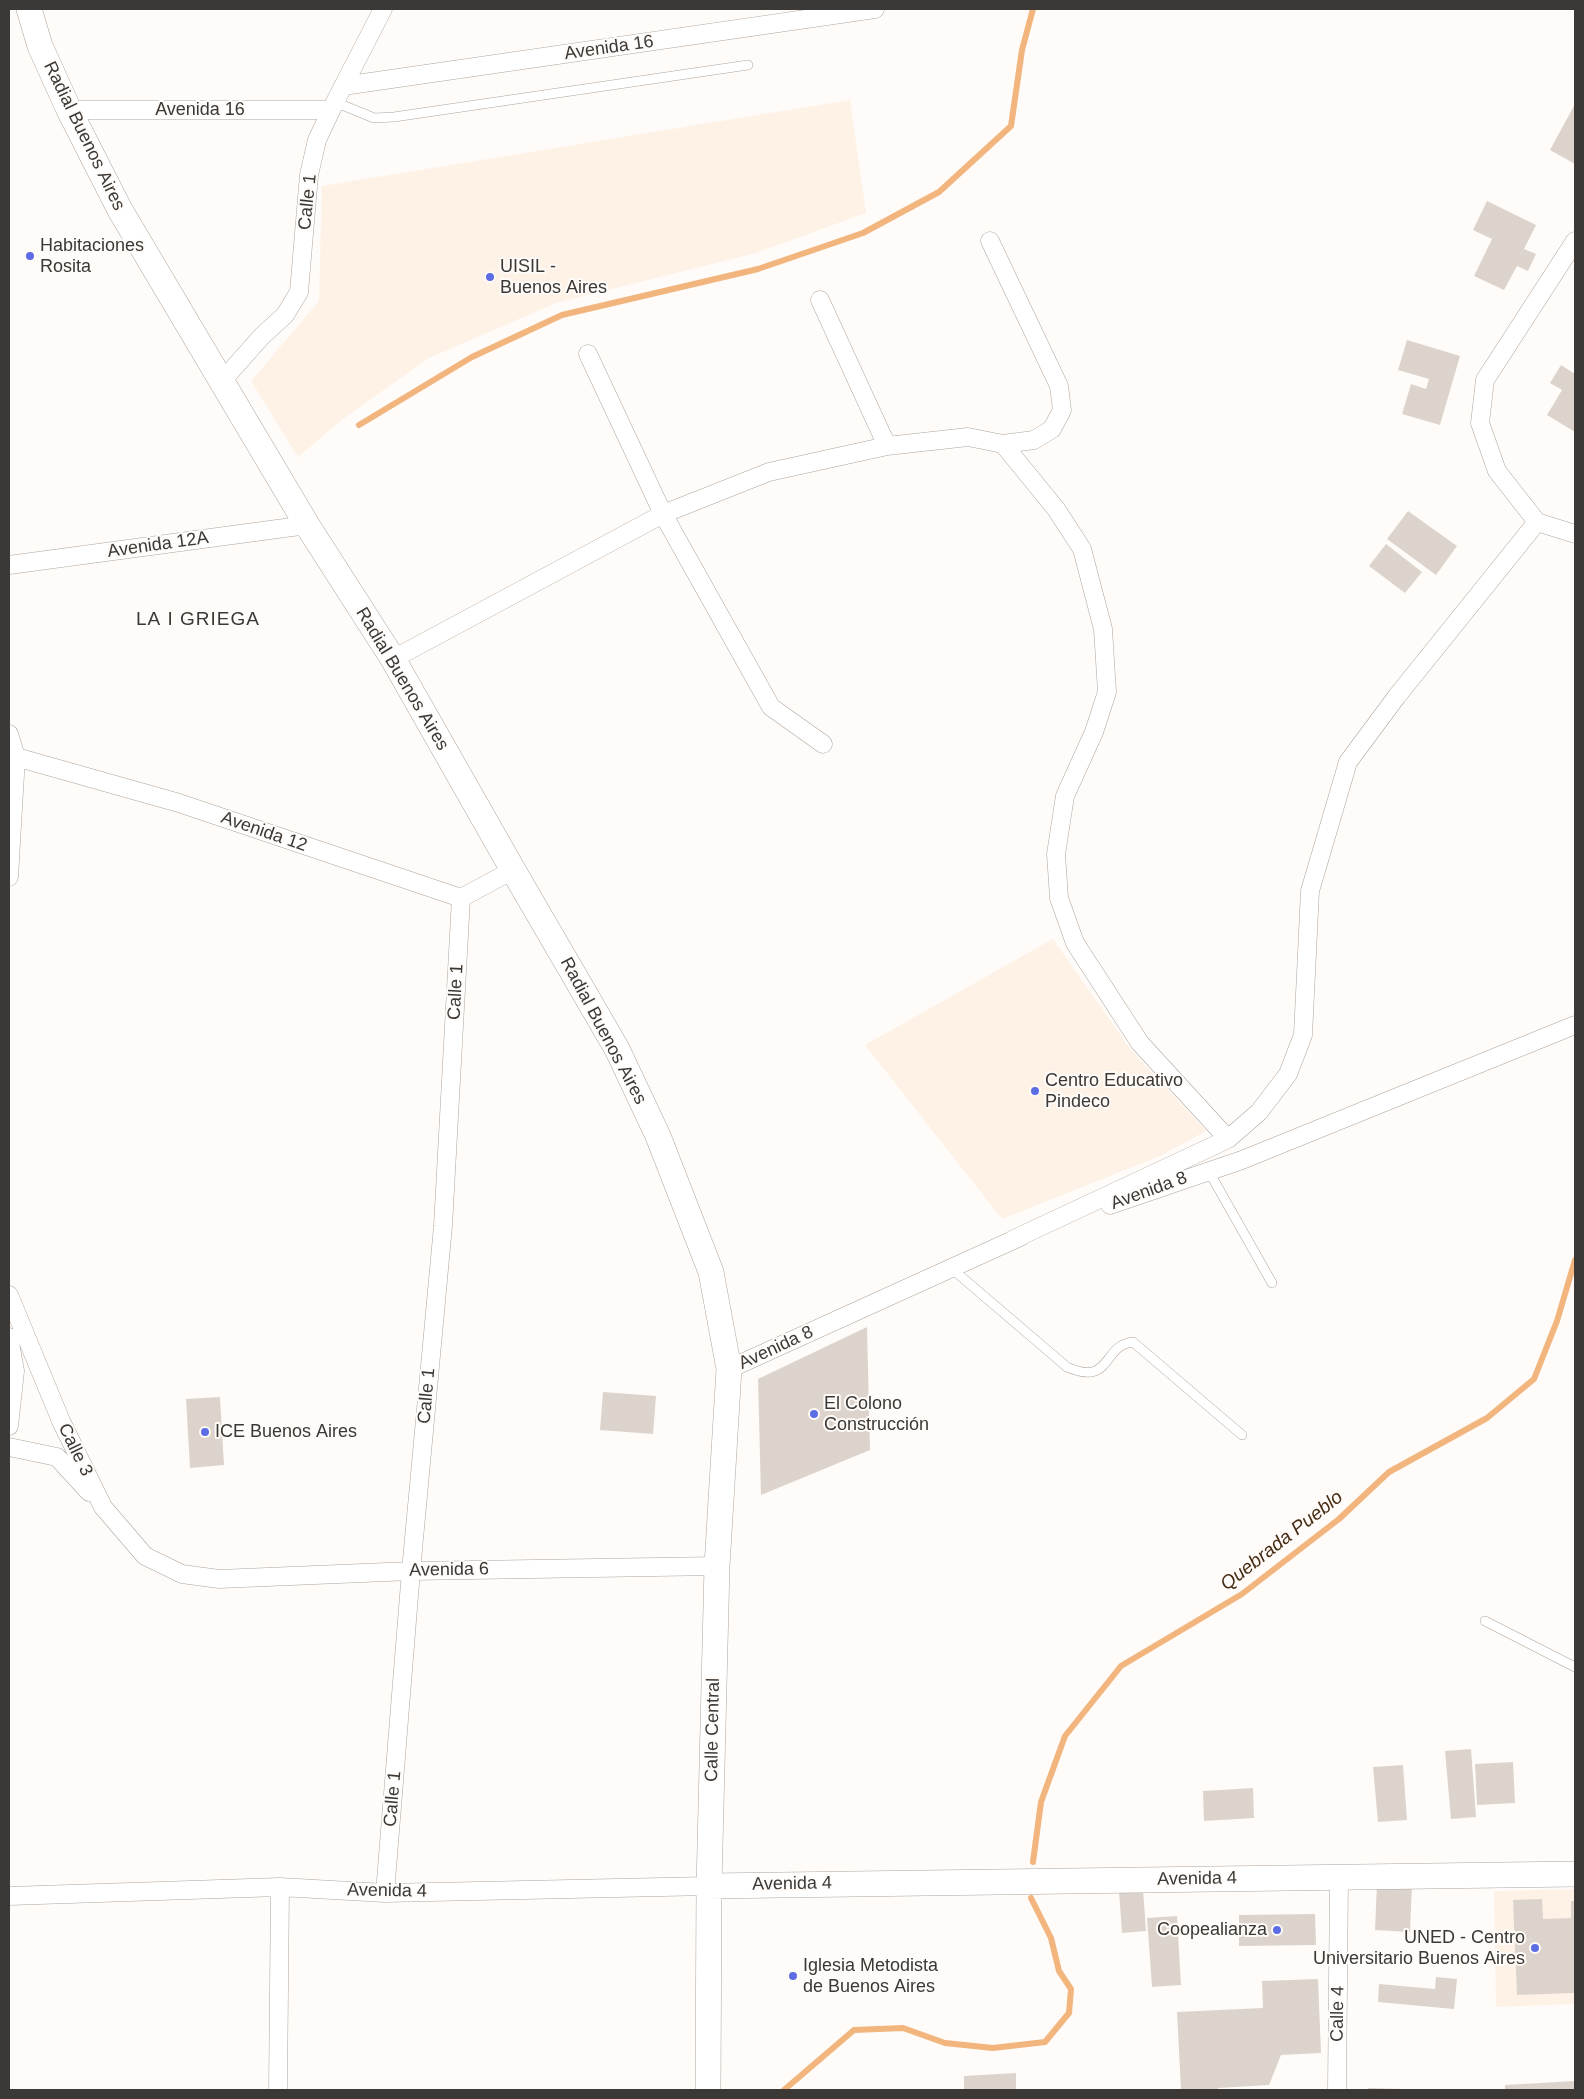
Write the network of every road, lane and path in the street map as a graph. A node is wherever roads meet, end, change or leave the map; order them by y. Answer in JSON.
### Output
{"nodes":[{"id":1,"x":29,"y":9,"type":"edge"},
{"id":2,"x":383,"y":9,"type":"edge"},
{"id":3,"x":876,"y":9,"type":"edge"},
{"id":4,"x":748,"y":65,"type":"dead end"},
{"id":5,"x":336,"y":99,"type":"junction"},
{"id":6,"x":69,"y":110,"type":"junction"},
{"id":7,"x":990,"y":241,"type":"dead end"},
{"id":8,"x":1575,"y":241,"type":"edge"},
{"id":9,"x":820,"y":300,"type":"dead end"},
{"id":10,"x":588,"y":354,"type":"dead end"},
{"id":11,"x":222,"y":381,"type":"junction"},
{"id":12,"x":1004,"y":444,"type":"junction"},
{"id":13,"x":887,"y":446,"type":"junction"},
{"id":14,"x":663,"y":514,"type":"junction"},
{"id":15,"x":1537,"y":522,"type":"junction"},
{"id":16,"x":307,"y":525,"type":"junction"},
{"id":17,"x":1575,"y":534,"type":"edge"},
{"id":18,"x":9,"y":565,"type":"edge"},
{"id":19,"x":393,"y":659,"type":"junction"},
{"id":20,"x":9,"y":734,"type":"edge"},
{"id":21,"x":823,"y":744,"type":"dead end"},
{"id":22,"x":12,"y":758,"type":"edge"},
{"id":23,"x":513,"y":870,"type":"junction"},
{"id":24,"x":9,"y":877,"type":"edge"},
{"id":25,"x":461,"y":898,"type":"junction"},
{"id":26,"x":1575,"y":1025,"type":"edge"},
{"id":27,"x":1228,"y":1139,"type":"junction"},
{"id":28,"x":1208,"y":1170,"type":"junction"},
{"id":29,"x":1012,"y":1240,"type":"junction"},
{"id":30,"x":950,"y":1268,"type":"junction"},
{"id":31,"x":1272,"y":1283,"type":"dead end"},
{"id":32,"x":9,"y":1295,"type":"edge"},
{"id":33,"x":9,"y":1337,"type":"edge"},
{"id":34,"x":729,"y":1369,"type":"junction"},
{"id":35,"x":9,"y":1426,"type":"edge"},
{"id":36,"x":1242,"y":1435,"type":"dead end"},
{"id":37,"x":9,"y":1447,"type":"edge"},
{"id":38,"x":103,"y":1507,"type":"junction"},
{"id":39,"x":717,"y":1566,"type":"junction"},
{"id":40,"x":411,"y":1571,"type":"junction"},
{"id":41,"x":182,"y":1574,"type":"joint"},
{"id":42,"x":1484,"y":1621,"type":"dead end"},
{"id":43,"x":1575,"y":1667,"type":"edge"},
{"id":44,"x":1575,"y":1874,"type":"edge"},
{"id":45,"x":1340,"y":1877,"type":"junction"},
{"id":46,"x":709,"y":1886,"type":"junction"},
{"id":47,"x":280,"y":1887,"type":"junction"},
{"id":48,"x":385,"y":1893,"type":"junction"},
{"id":49,"x":9,"y":1896,"type":"edge"},
{"id":50,"x":278,"y":2090,"type":"edge"},
{"id":51,"x":708,"y":2090,"type":"edge"},
{"id":52,"x":1337,"y":2090,"type":"edge"}],
"edges":[{"from":1,"to":6,"type":"main road","name":"Radial Buenos Aires"},
{"from":2,"to":5,"type":"street","name":"Calle 1"},
{"from":3,"to":5,"type":"street","name":"Avenida 16"},
{"from":4,"to":5,"type":"lane"},
{"from":5,"to":6,"type":"street","name":"Avenida 16"},
{"from":5,"to":11,"type":"street","name":"Calle 1"},
{"from":6,"to":11,"type":"main road","name":"Radial Buenos Aires"},
{"from":7,"to":12,"type":"street"},
{"from":8,"to":15,"type":"street"},
{"from":9,"to":13,"type":"street"},
{"from":10,"to":14,"type":"street"},
{"from":11,"to":16,"type":"main road","name":"Radial Buenos Aires"},
{"from":12,"to":13,"type":"street"},
{"from":12,"to":27,"type":"street"},
{"from":13,"to":14,"type":"street"},
{"from":14,"to":19,"type":"street"},
{"from":14,"to":21,"type":"street"},
{"from":15,"to":17,"type":"street"},
{"from":15,"to":27,"type":"street"},
{"from":16,"to":18,"type":"street","name":"Avenida 12A"},
{"from":16,"to":19,"type":"main road","name":"Radial Buenos Aires"},
{"from":19,"to":23,"type":"main road","name":"Radial Buenos Aires"},
{"from":20,"to":22,"type":"street"},
{"from":22,"to":24,"type":"street"},
{"from":22,"to":25,"type":"street","name":"Avenida 12"},
{"from":23,"to":25,"type":"street"},
{"from":23,"to":34,"type":"main road","name":"Radial Buenos Aires"},
{"from":25,"to":40,"type":"street","name":"Calle 1"},
{"from":26,"to":28,"type":"street","name":"Avenida 8"},
{"from":27,"to":29,"type":"street"},
{"from":28,"to":29,"type":"street","name":"Avenida 8"},
{"from":28,"to":31,"type":"lane"},
{"from":29,"to":30,"type":"street","name":"Avenida 8"},
{"from":30,"to":34,"type":"street","name":"Avenida 8"},
{"from":30,"to":36,"type":"lane"},
{"from":32,"to":38,"type":"street","name":"Calle 3"},
{"from":33,"to":35,"type":"street"},
{"from":34,"to":39,"type":"main road","name":"Calle Central"},
{"from":37,"to":38,"type":"street"},
{"from":38,"to":41,"type":"street","name":"Calle 3"},
{"from":39,"to":40,"type":"street","name":"Avenida 6"},
{"from":39,"to":46,"type":"main road","name":"Calle Central"},
{"from":40,"to":41,"type":"street","name":"Avenida 6"},
{"from":40,"to":48,"type":"street","name":"Calle 1"},
{"from":42,"to":43,"type":"lane"},
{"from":44,"to":45,"type":"main road","name":"Avenida 4"},
{"from":45,"to":46,"type":"main road","name":"Avenida 4"},
{"from":45,"to":52,"type":"street","name":"Calle 4"},
{"from":46,"to":48,"type":"street","name":"Avenida 4"},
{"from":46,"to":51,"type":"main road","name":"Calle Central"},
{"from":47,"to":48,"type":"street","name":"Avenida 4"},
{"from":47,"to":49,"type":"street","name":"Avenida 4"},
{"from":47,"to":50,"type":"street"}]}
